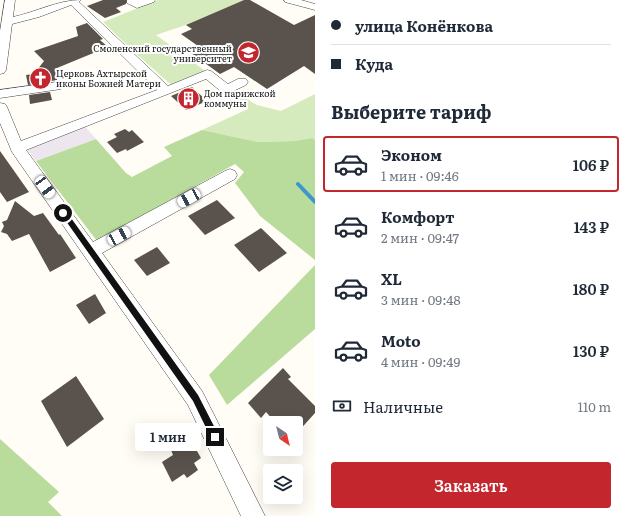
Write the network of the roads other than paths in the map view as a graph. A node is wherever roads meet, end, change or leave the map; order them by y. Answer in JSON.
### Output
{"nodes":[{"id":1,"x":10,"y":0,"type":"edge"},
{"id":2,"x":150,"y":0,"type":"edge"},
{"id":3,"x":289,"y":0,"type":"edge"},
{"id":4,"x":74,"y":1,"type":"edge"},
{"id":5,"x":131,"y":1,"type":"dead end"},
{"id":6,"x":311,"y":3,"type":"edge"},
{"id":7,"x":5,"y":17,"type":"edge"},
{"id":8,"x":0,"y":70,"type":"edge"},
{"id":9,"x":242,"y":82,"type":"dead end"},
{"id":10,"x":57,"y":86,"type":"dead end"},
{"id":11,"x":166,"y":91,"type":"junction"},
{"id":12,"x":0,"y":94,"type":"edge"},
{"id":13,"x":0,"y":108,"type":"edge"},
{"id":14,"x":17,"y":148,"type":"junction"},
{"id":15,"x":230,"y":175,"type":"dead end"},
{"id":16,"x":91,"y":251,"type":"junction"},
{"id":17,"x":253,"y":516,"type":"edge"}],
"edges":[{"from":1,"to":7,"type":"street"},
{"from":2,"to":5,"type":"street"},
{"from":3,"to":6,"type":"street"},
{"from":4,"to":7,"type":"street"},
{"from":4,"to":11,"type":"street"},
{"from":7,"to":8,"type":"street"},
{"from":9,"to":11,"type":"street"},
{"from":10,"to":12,"type":"street"},
{"from":11,"to":14,"type":"street"},
{"from":13,"to":14,"type":"street"},
{"from":14,"to":16,"type":"street"},
{"from":15,"to":16,"type":"street"},
{"from":16,"to":17,"type":"street"}]}
